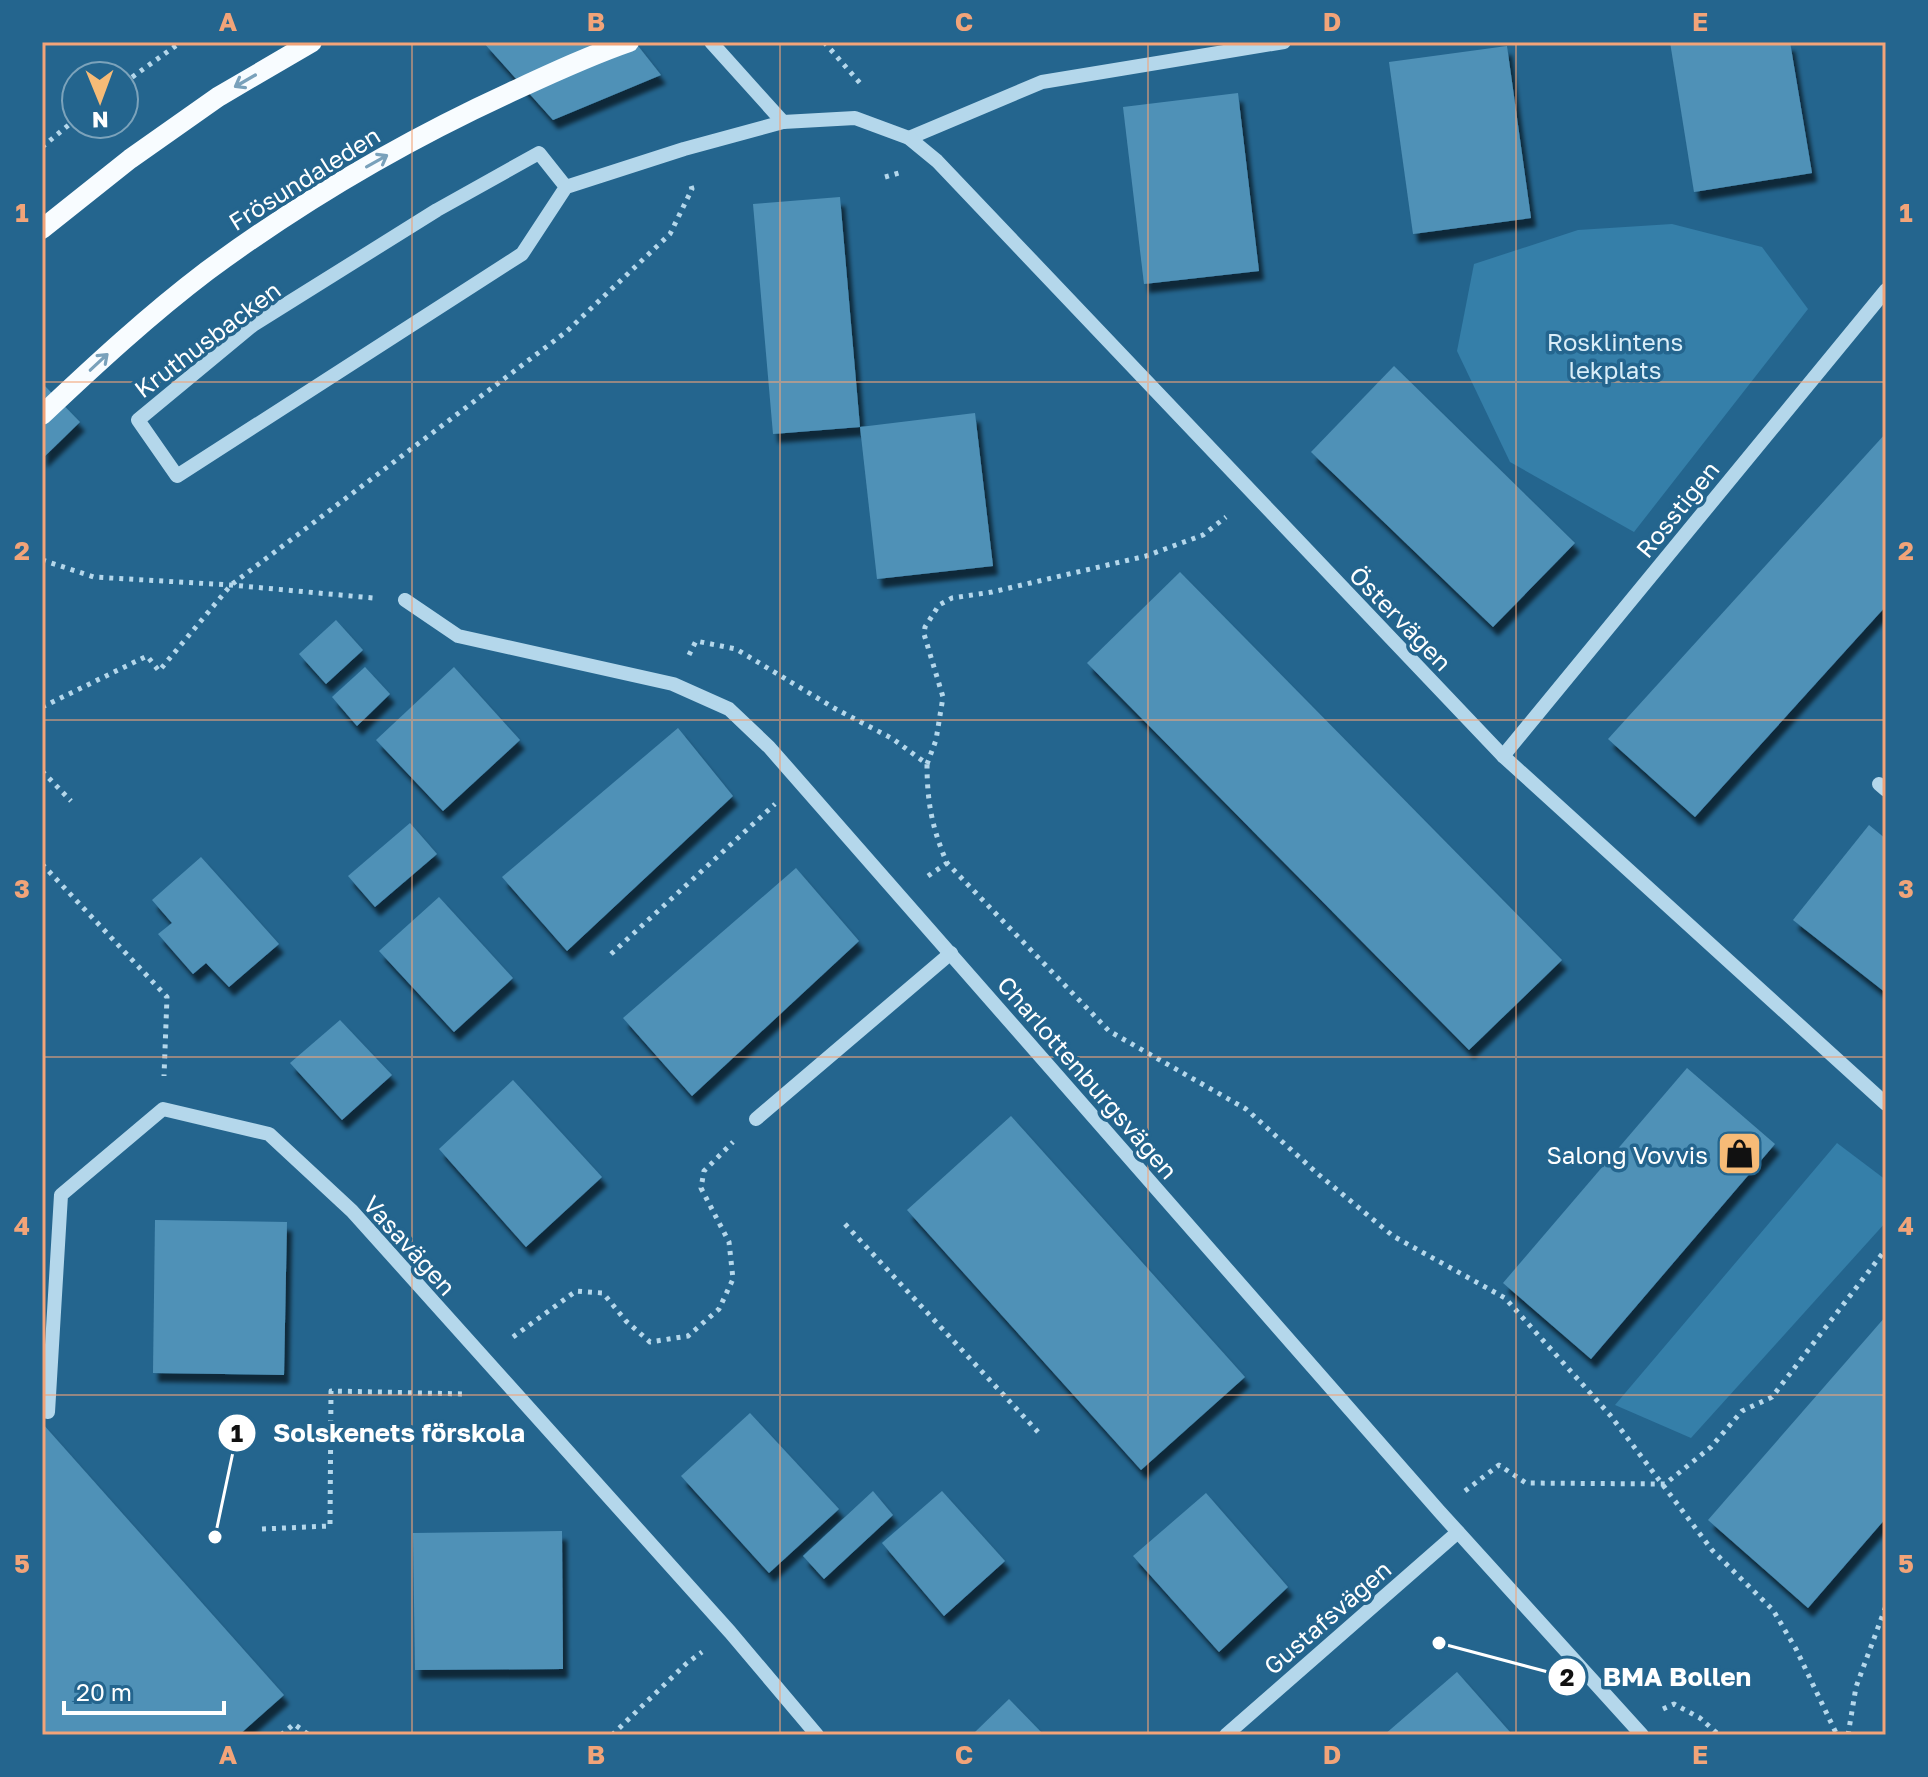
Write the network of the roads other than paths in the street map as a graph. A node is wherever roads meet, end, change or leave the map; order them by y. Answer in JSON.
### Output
{"nodes":[{"id":1,"x":312,"y":42,"type":"edge"},
{"id":2,"x":629,"y":42,"type":"edge"},
{"id":3,"x":711,"y":42,"type":"edge"},
{"id":4,"x":1284,"y":42,"type":"edge"},
{"id":5,"x":783,"y":122,"type":"junction"},
{"id":6,"x":909,"y":138,"type":"junction"},
{"id":7,"x":566,"y":187,"type":"junction"},
{"id":8,"x":42,"y":229,"type":"edge"},
{"id":9,"x":1886,"y":290,"type":"edge"},
{"id":10,"x":42,"y":415,"type":"edge"},
{"id":11,"x":405,"y":600,"type":"road end"},
{"id":12,"x":1503,"y":756,"type":"junction"},
{"id":13,"x":951,"y":953,"type":"junction"},
{"id":14,"x":1886,"y":1104,"type":"edge"},
{"id":15,"x":756,"y":1119,"type":"road end"},
{"id":16,"x":48,"y":1412,"type":"dead end"},
{"id":17,"x":1458,"y":1532,"type":"junction"},
{"id":18,"x":1637,"y":1730,"type":"edge"},
{"id":19,"x":817,"y":1735,"type":"edge"},
{"id":20,"x":1226,"y":1735,"type":"edge"}],
"edges":[{"from":1,"to":8,"type":"main road","one_way":true},
{"from":10,"to":2,"type":"main road","name":"Frösundaleden","one_way":true},
{"from":3,"to":5,"type":"street"},
{"from":4,"to":6,"type":"street"},
{"from":5,"to":6,"type":"street"},
{"from":5,"to":7,"type":"street"},
{"from":6,"to":12,"type":"street","name":"Östervägen"},
{"from":7,"to":7,"type":"street","name":"Kruthusbacken"},
{"from":9,"to":12,"type":"street","name":"Rosstigen"},
{"from":11,"to":13,"type":"street","name":"Charlottenburgsvägen"},
{"from":12,"to":14,"type":"street","name":"Östervägen"},
{"from":13,"to":15,"type":"street"},
{"from":13,"to":17,"type":"street","name":"Charlottenburgsvägen"},
{"from":16,"to":19,"type":"street","name":"Vasavägen"},
{"from":17,"to":18,"type":"street","name":"Charlottenburgsvägen"},
{"from":17,"to":20,"type":"street","name":"Gustafsvägen"}]}
